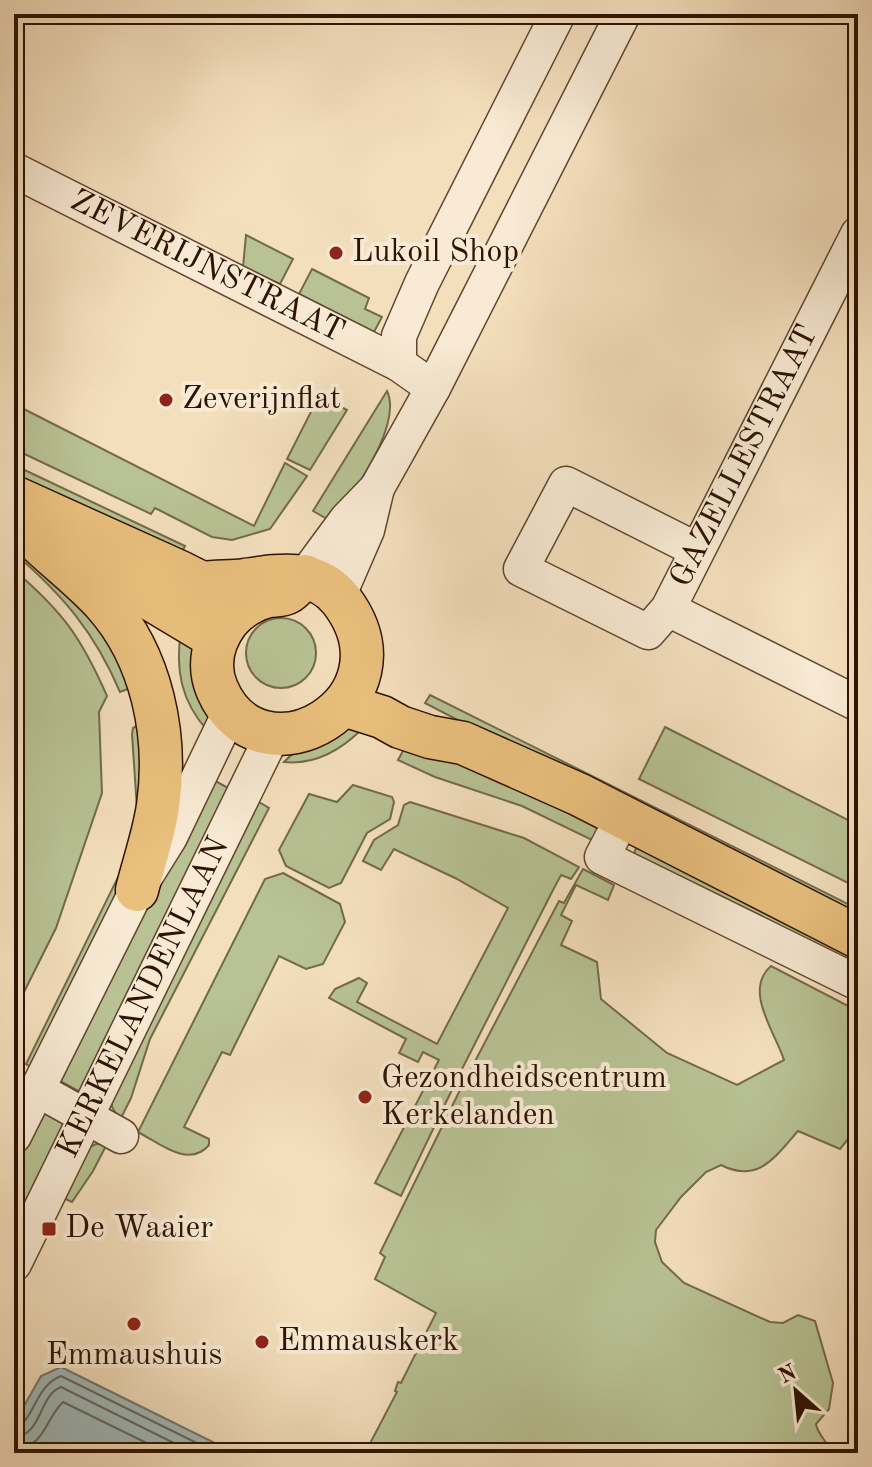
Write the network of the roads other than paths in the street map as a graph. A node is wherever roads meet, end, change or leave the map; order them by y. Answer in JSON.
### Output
{"nodes":[{"id":1,"x":558,"y":14,"type":"edge"},
{"id":2,"x":623,"y":14,"type":"edge"},
{"id":3,"x":14,"y":170,"type":"edge"},
{"id":4,"x":858,"y":234,"type":"edge"},
{"id":5,"x":850,"y":269,"type":"edge"},
{"id":6,"x":399,"y":364,"type":"junction"},
{"id":7,"x":433,"y":388,"type":"junction"},
{"id":8,"x":14,"y":497,"type":"edge"},
{"id":9,"x":25,"y":534,"type":"edge"},
{"id":10,"x":697,"y":550,"type":"junction"},
{"id":11,"x":310,"y":589,"type":"junction"},
{"id":12,"x":229,"y":590,"type":"junction"},
{"id":13,"x":658,"y":621,"type":"junction"},
{"id":14,"x":217,"y":639,"type":"junction"},
{"id":15,"x":348,"y":677,"type":"junction"},
{"id":16,"x":858,"y":704,"type":"edge"},
{"id":17,"x":230,"y":712,"type":"junction"},
{"id":18,"x":274,"y":732,"type":"junction"},
{"id":19,"x":623,"y":817,"type":"junction"},
{"id":20,"x":137,"y":890,"type":"junction"},
{"id":21,"x":858,"y":937,"type":"edge"},
{"id":22,"x":858,"y":983,"type":"edge"},
{"id":23,"x":38,"y":1090,"type":"junction"},
{"id":24,"x":87,"y":1118,"type":"junction"},
{"id":25,"x":14,"y":1136,"type":"edge"},
{"id":26,"x":121,"y":1136,"type":"dead end"},
{"id":27,"x":14,"y":1264,"type":"edge"}],
"edges":[{"from":1,"to":6,"type":"street"},
{"from":2,"to":7,"type":"street"},
{"from":3,"to":6,"type":"street","name":"ZEVERIJNSTRAAT"},
{"from":4,"to":5,"type":"street","name":"GAZELLESTRAAT"},
{"from":5,"to":10,"type":"street","name":"GAZELLESTRAAT"},
{"from":6,"to":7,"type":"street","name":"ZEVERIJNSTRAAT"},
{"from":7,"to":11,"type":"street"},
{"from":8,"to":12,"type":"main road"},
{"from":9,"to":14,"type":"main road"},
{"from":9,"to":20,"type":"main road"},
{"from":10,"to":13,"type":"street","name":"GAZELLESTRAAT"},
{"from":10,"to":13,"type":"street"},
{"from":11,"to":12,"type":"main road"},
{"from":11,"to":15,"type":"main road"},
{"from":12,"to":14,"type":"main road"},
{"from":13,"to":16,"type":"street"},
{"from":14,"to":17,"type":"main road"},
{"from":15,"to":18,"type":"main road"},
{"from":15,"to":19,"type":"main road"},
{"from":17,"to":18,"type":"main road"},
{"from":17,"to":20,"type":"street","name":"KERKELANDENLAAN"},
{"from":18,"to":24,"type":"street","name":"KERKELANDENLAAN"},
{"from":19,"to":21,"type":"main road"},
{"from":19,"to":22,"type":"street"},
{"from":20,"to":23,"type":"street","name":"KERKELANDENLAAN"},
{"from":23,"to":24,"type":"street"},
{"from":23,"to":25,"type":"street","name":"KERKELANDENLAAN"},
{"from":24,"to":26,"type":"street"},
{"from":24,"to":27,"type":"street","name":"KERKELANDENLAAN"}]}
